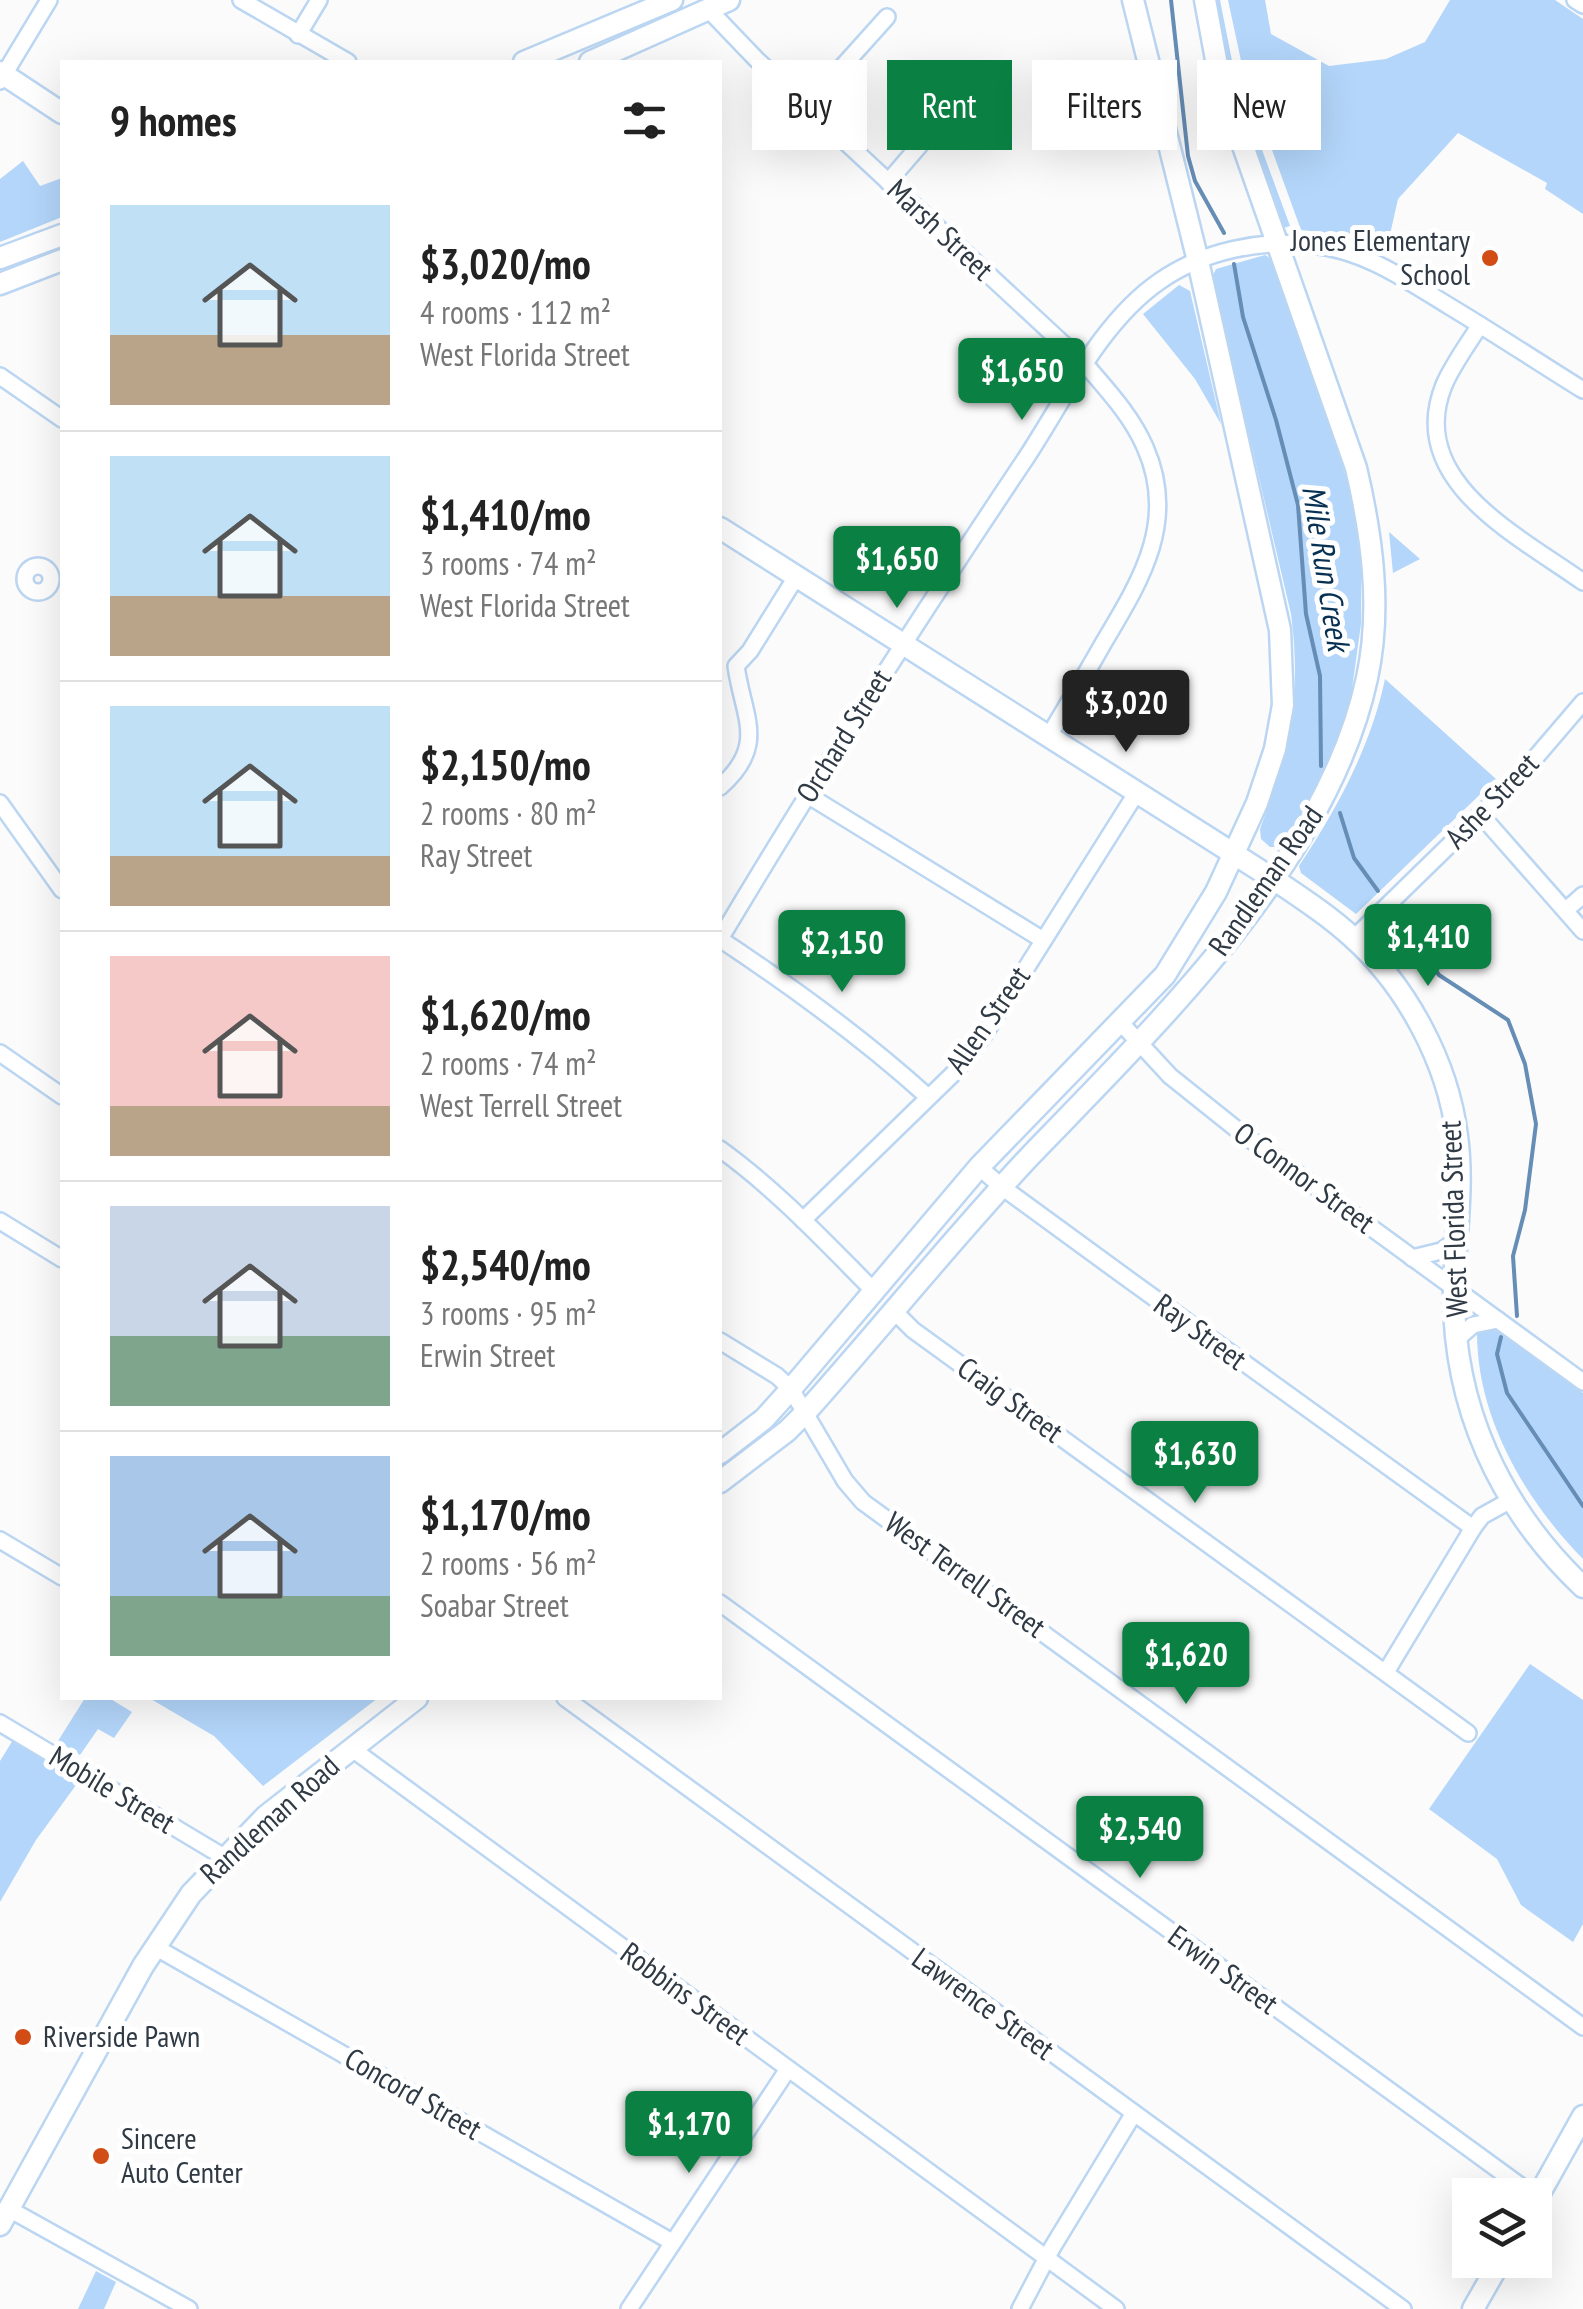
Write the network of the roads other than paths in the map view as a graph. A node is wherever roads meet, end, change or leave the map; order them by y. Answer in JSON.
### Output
{"nodes":[{"id":1,"x":49,"y":0,"type":"edge"},
{"id":2,"x":241,"y":0,"type":"edge"},
{"id":3,"x":319,"y":0,"type":"edge"},
{"id":4,"x":672,"y":0,"type":"edge"},
{"id":5,"x":728,"y":0,"type":"edge"},
{"id":6,"x":1133,"y":0,"type":"edge"},
{"id":7,"x":1205,"y":0,"type":"edge"},
{"id":8,"x":1575,"y":0,"type":"edge"},
{"id":9,"x":1583,"y":5,"type":"edge"},
{"id":10,"x":709,"y":10,"type":"junction"},
{"id":11,"x":887,"y":17,"type":"dead end"},
{"id":12,"x":298,"y":35,"type":"junction"},
{"id":13,"x":344,"y":60,"type":"edge"},
{"id":14,"x":529,"y":60,"type":"edge"},
{"id":15,"x":595,"y":60,"type":"edge"},
{"id":16,"x":760,"y":60,"type":"edge"},
{"id":17,"x":848,"y":60,"type":"edge"},
{"id":18,"x":1,"y":76,"type":"edge"},
{"id":19,"x":60,"y":112,"type":"edge"},
{"id":20,"x":853,"y":150,"type":"edge"},
{"id":21,"x":915,"y":150,"type":"edge"},
{"id":22,"x":888,"y":182,"type":"junction"},
{"id":23,"x":60,"y":236,"type":"edge"},
{"id":24,"x":1280,"y":244,"type":"junction"},
{"id":25,"x":0,"y":258,"type":"edge"},
{"id":26,"x":60,"y":261,"type":"edge"},
{"id":27,"x":1198,"y":262,"type":"junction"},
{"id":28,"x":0,"y":284,"type":"edge"},
{"id":29,"x":1480,"y":325,"type":"junction"},
{"id":30,"x":1086,"y":365,"type":"junction"},
{"id":31,"x":0,"y":376,"type":"edge"},
{"id":32,"x":1583,"y":390,"type":"edge"},
{"id":33,"x":60,"y":418,"type":"edge"},
{"id":34,"x":722,"y":529,"type":"edge"},
{"id":35,"x":796,"y":577,"type":"junction"},
{"id":36,"x":1583,"y":582,"type":"edge"},
{"id":37,"x":48,"y":588,"type":"dead end"},
{"id":38,"x":60,"y":598,"type":"edge"},
{"id":39,"x":902,"y":644,"type":"junction"},
{"id":40,"x":736,"y":666,"type":"junction"},
{"id":41,"x":722,"y":673,"type":"edge"},
{"id":42,"x":1583,"y":702,"type":"edge"},
{"id":43,"x":1049,"y":736,"type":"junction"},
{"id":44,"x":722,"y":784,"type":"edge"},
{"id":45,"x":1137,"y":792,"type":"junction"},
{"id":46,"x":806,"y":794,"type":"junction"},
{"id":47,"x":0,"y":803,"type":"edge"},
{"id":48,"x":1480,"y":814,"type":"junction"},
{"id":49,"x":1232,"y":854,"type":"junction"},
{"id":50,"x":1272,"y":878,"type":"junction"},
{"id":51,"x":60,"y":887,"type":"edge"},
{"id":52,"x":1583,"y":895,"type":"edge"},
{"id":53,"x":1566,"y":910,"type":"junction"},
{"id":54,"x":1583,"y":931,"type":"edge"},
{"id":55,"x":722,"y":936,"type":"edge"},
{"id":56,"x":1354,"y":938,"type":"junction"},
{"id":57,"x":722,"y":940,"type":"edge"},
{"id":58,"x":1042,"y":940,"type":"junction"},
{"id":59,"x":1121,"y":1024,"type":"junction"},
{"id":60,"x":1139,"y":1044,"type":"junction"},
{"id":61,"x":0,"y":1053,"type":"edge"},
{"id":62,"x":60,"y":1095,"type":"edge"},
{"id":63,"x":928,"y":1097,"type":"junction"},
{"id":64,"x":722,"y":1150,"type":"edge"},
{"id":65,"x":979,"y":1167,"type":"junction"},
{"id":66,"x":1002,"y":1187,"type":"junction"},
{"id":67,"x":804,"y":1220,"type":"junction"},
{"id":68,"x":0,"y":1221,"type":"edge"},
{"id":69,"x":1459,"y":1238,"type":"junction"},
{"id":70,"x":60,"y":1258,"type":"edge"},
{"id":71,"x":1412,"y":1258,"type":"junction"},
{"id":72,"x":1454,"y":1289,"type":"junction"},
{"id":73,"x":875,"y":1292,"type":"junction"},
{"id":74,"x":895,"y":1312,"type":"junction"},
{"id":75,"x":1498,"y":1320,"type":"junction"},
{"id":76,"x":1458,"y":1338,"type":"junction"},
{"id":77,"x":722,"y":1342,"type":"edge"},
{"id":78,"x":1583,"y":1382,"type":"edge"},
{"id":79,"x":792,"y":1389,"type":"junction"},
{"id":80,"x":806,"y":1412,"type":"junction"},
{"id":81,"x":722,"y":1451,"type":"edge"},
{"id":82,"x":722,"y":1480,"type":"edge"},
{"id":83,"x":1511,"y":1500,"type":"junction"},
{"id":84,"x":1473,"y":1528,"type":"junction"},
{"id":85,"x":0,"y":1540,"type":"edge"},
{"id":86,"x":60,"y":1576,"type":"edge"},
{"id":87,"x":1583,"y":1586,"type":"edge"},
{"id":88,"x":722,"y":1604,"type":"edge"},
{"id":89,"x":1386,"y":1672,"type":"junction"},
{"id":90,"x":414,"y":1700,"type":"edge"},
{"id":91,"x":567,"y":1700,"type":"edge"},
{"id":92,"x":0,"y":1723,"type":"edge"},
{"id":93,"x":1468,"y":1733,"type":"dead end"},
{"id":94,"x":351,"y":1748,"type":"junction"},
{"id":95,"x":224,"y":1858,"type":"junction"},
{"id":96,"x":154,"y":1947,"type":"junction"},
{"id":97,"x":1583,"y":2026,"type":"edge"},
{"id":98,"x":788,"y":2069,"type":"junction"},
{"id":99,"x":1134,"y":2113,"type":"junction"},
{"id":100,"x":1583,"y":2116,"type":"edge"},
{"id":101,"x":1508,"y":2178,"type":"edge"},
{"id":102,"x":1547,"y":2178,"type":"edge"},
{"id":103,"x":4,"y":2217,"type":"edge"},
{"id":104,"x":672,"y":2242,"type":"junction"},
{"id":105,"x":1047,"y":2259,"type":"junction"},
{"id":106,"x":1491,"y":2278,"type":"edge"},
{"id":107,"x":189,"y":2309,"type":"edge"},
{"id":108,"x":629,"y":2309,"type":"edge"},
{"id":109,"x":1020,"y":2309,"type":"edge"},
{"id":110,"x":1116,"y":2309,"type":"edge"},
{"id":111,"x":1403,"y":2309,"type":"edge"},
{"id":112,"x":1473,"y":2309,"type":"edge"}],
"edges":[{"from":1,"to":18,"type":"street"},
{"from":2,"to":12,"type":"street"},
{"from":3,"to":12,"type":"street"},
{"from":4,"to":14,"type":"main road"},
{"from":5,"to":10,"type":"main road"},
{"from":6,"to":27,"type":"main road","name":"Randleman Road"},
{"from":7,"to":24,"type":"main road","name":"Randleman Road"},
{"from":8,"to":9,"type":"street"},
{"from":10,"to":15,"type":"main road"},
{"from":10,"to":16,"type":"street","name":"Marsh Street"},
{"from":11,"to":17,"type":"street"},
{"from":12,"to":13,"type":"street"},
{"from":18,"to":19,"type":"main road"},
{"from":20,"to":22,"type":"street","name":"Marsh Street"},
{"from":21,"to":22,"type":"street"},
{"from":22,"to":30,"type":"street","name":"Marsh Street"},
{"from":23,"to":25,"type":"main road"},
{"from":24,"to":27,"type":"street","name":"Orchard Street"},
{"from":24,"to":29,"type":"street","name":"Orchard Street"},
{"from":24,"to":50,"type":"main road","name":"Randleman Road"},
{"from":26,"to":28,"type":"main road"},
{"from":27,"to":30,"type":"street","name":"Orchard Street"},
{"from":27,"to":49,"type":"main road","name":"Randleman Road"},
{"from":29,"to":32,"type":"street","name":"Orchard Street"},
{"from":29,"to":36,"type":"street"},
{"from":30,"to":39,"type":"street","name":"Orchard Street"},
{"from":30,"to":43,"type":"street","name":"Marsh Street"},
{"from":31,"to":33,"type":"street"},
{"from":34,"to":35,"type":"main road","name":"West Florida Street"},
{"from":35,"to":39,"type":"main road","name":"West Florida Street"},
{"from":35,"to":40,"type":"street"},
{"from":37,"to":38,"type":"street"},
{"from":39,"to":43,"type":"main road","name":"West Florida Street"},
{"from":39,"to":46,"type":"street","name":"Orchard Street"},
{"from":40,"to":41,"type":"street"},
{"from":40,"to":44,"type":"street"},
{"from":42,"to":48,"type":"street","name":"Ashe Street"},
{"from":43,"to":45,"type":"main road","name":"West Florida Street"},
{"from":45,"to":49,"type":"main road","name":"West Florida Street"},
{"from":45,"to":58,"type":"street","name":"Allen Street"},
{"from":46,"to":55,"type":"street","name":"Orchard Street"},
{"from":46,"to":58,"type":"street"},
{"from":47,"to":51,"type":"street"},
{"from":48,"to":53,"type":"street"},
{"from":48,"to":56,"type":"street","name":"Ashe Street"},
{"from":49,"to":50,"type":"main road","name":"West Florida Street"},
{"from":49,"to":59,"type":"main road","name":"Randleman Road"},
{"from":50,"to":56,"type":"main road","name":"West Florida Street"},
{"from":50,"to":60,"type":"main road","name":"Randleman Road"},
{"from":52,"to":53,"type":"street"},
{"from":53,"to":54,"type":"street"},
{"from":56,"to":69,"type":"main road","name":"West Florida Street"},
{"from":57,"to":63,"type":"street"},
{"from":58,"to":63,"type":"street","name":"Allen Street"},
{"from":59,"to":60,"type":"street","name":"O Connor Street"},
{"from":59,"to":65,"type":"main road","name":"Randleman Road"},
{"from":60,"to":66,"type":"main road","name":"Randleman Road"},
{"from":60,"to":71,"type":"street","name":"O Connor Street"},
{"from":61,"to":62,"type":"street"},
{"from":63,"to":67,"type":"street","name":"Allen Street"},
{"from":64,"to":67,"type":"street"},
{"from":65,"to":66,"type":"street","name":"Ray Street"},
{"from":65,"to":73,"type":"main road","name":"Randleman Road"},
{"from":66,"to":74,"type":"main road","name":"Randleman Road"},
{"from":66,"to":84,"type":"street","name":"Ray Street"},
{"from":67,"to":73,"type":"street"},
{"from":68,"to":70,"type":"street"},
{"from":69,"to":71,"type":"street"},
{"from":69,"to":72,"type":"main road","name":"West Florida Street"},
{"from":71,"to":72,"type":"street","name":"O Connor Street"},
{"from":72,"to":75,"type":"street","name":"O Connor Street"},
{"from":72,"to":76,"type":"main road","name":"West Florida Street"},
{"from":73,"to":79,"type":"main road","name":"Randleman Road"},
{"from":74,"to":80,"type":"main road","name":"Randleman Road"},
{"from":74,"to":89,"type":"street","name":"Craig Street"},
{"from":75,"to":76,"type":"street"},
{"from":75,"to":78,"type":"street","name":"O Connor Street"},
{"from":76,"to":83,"type":"main road","name":"West Florida Street"},
{"from":77,"to":79,"type":"street","name":"West Terrell Street"},
{"from":79,"to":80,"type":"street","name":"West Terrell Street"},
{"from":79,"to":81,"type":"main road","name":"Randleman Road"},
{"from":80,"to":82,"type":"main road","name":"Randleman Road"},
{"from":80,"to":97,"type":"street","name":"West Terrell Street"},
{"from":83,"to":84,"type":"street"},
{"from":83,"to":87,"type":"main road","name":"West Florida Street"},
{"from":84,"to":89,"type":"street"},
{"from":85,"to":86,"type":"street"},
{"from":88,"to":101,"type":"street","name":"Erwin Street"},
{"from":89,"to":93,"type":"street","name":"Craig Street"},
{"from":90,"to":94,"type":"main road","name":"Randleman Road"},
{"from":91,"to":99,"type":"street","name":"Lawrence Street"},
{"from":92,"to":95,"type":"street","name":"Mobile Street"},
{"from":94,"to":95,"type":"main road","name":"Randleman Road"},
{"from":94,"to":98,"type":"street","name":"Robbins Street"},
{"from":95,"to":96,"type":"main road","name":"Randleman Road"},
{"from":96,"to":103,"type":"main road","name":"Randleman Road"},
{"from":96,"to":104,"type":"street","name":"Concord Street"},
{"from":98,"to":104,"type":"street"},
{"from":98,"to":105,"type":"street","name":"Robbins Street"},
{"from":99,"to":105,"type":"street"},
{"from":99,"to":111,"type":"street","name":"Lawrence Street"},
{"from":100,"to":102,"type":"main road"},
{"from":103,"to":107,"type":"street"},
{"from":104,"to":108,"type":"street"},
{"from":105,"to":109,"type":"street"},
{"from":105,"to":110,"type":"street","name":"Robbins Street"},
{"from":106,"to":112,"type":"main road"}]}
